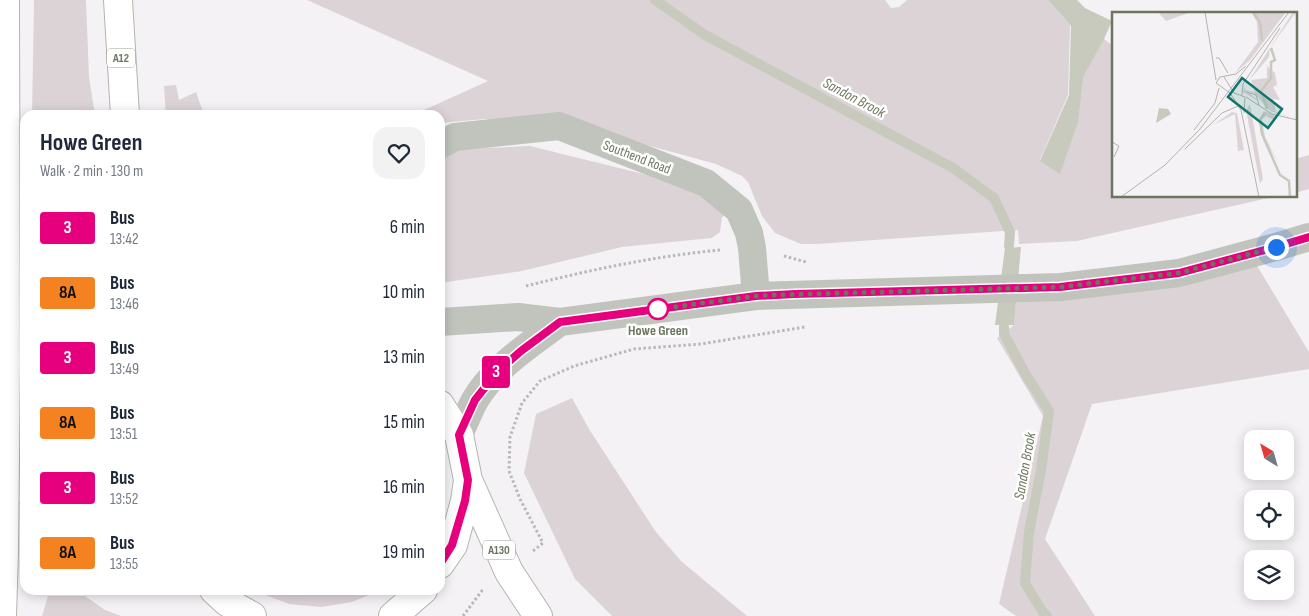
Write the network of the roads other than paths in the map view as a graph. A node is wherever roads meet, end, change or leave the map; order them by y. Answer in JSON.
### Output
{"nodes":[{"id":1,"x":5,"y":0,"type":"edge"},
{"id":2,"x":118,"y":0,"type":"edge"},
{"id":3,"x":125,"y":110,"type":"edge"},
{"id":4,"x":445,"y":142,"type":"edge"},
{"id":5,"x":1309,"y":237,"type":"edge"},
{"id":6,"x":756,"y":296,"type":"junction"},
{"id":7,"x":445,"y":322,"type":"edge"},
{"id":8,"x":560,"y":322,"type":"junction"},
{"id":9,"x":445,"y":413,"type":"edge"},
{"id":10,"x":0,"y":428,"type":"edge"},
{"id":11,"x":20,"y":430,"type":"edge"},
{"id":12,"x":459,"y":435,"type":"junction"},
{"id":13,"x":468,"y":480,"type":"junction"},
{"id":14,"x":0,"y":486,"type":"edge"},
{"id":15,"x":20,"y":489,"type":"edge"},
{"id":16,"x":445,"y":556,"type":"edge"},
{"id":17,"x":219,"y":595,"type":"edge"},
{"id":18,"x":417,"y":595,"type":"edge"},
{"id":19,"x":2,"y":616,"type":"edge"},
{"id":20,"x":252,"y":616,"type":"edge"},
{"id":21,"x":393,"y":616,"type":"edge"},
{"id":22,"x":538,"y":616,"type":"edge"}],
"edges":[{"from":1,"to":19,"type":"highway","bridge":true},
{"from":2,"to":3,"type":"highway","number":"A12"},
{"from":4,"to":6,"type":"street","name":"Southend Road"},
{"from":5,"to":6,"type":"street"},
{"from":6,"to":8,"type":"street"},
{"from":7,"to":8,"type":"street"},
{"from":8,"to":12,"type":"street"},
{"from":9,"to":12,"type":"highway"},
{"from":10,"to":11,"type":"highway"},
{"from":12,"to":13,"type":"highway"},
{"from":13,"to":16,"type":"highway"},
{"from":13,"to":22,"type":"highway","number":"A130"},
{"from":14,"to":15,"type":"highway"},
{"from":17,"to":20,"type":"highway"},
{"from":18,"to":21,"type":"highway"}]}
